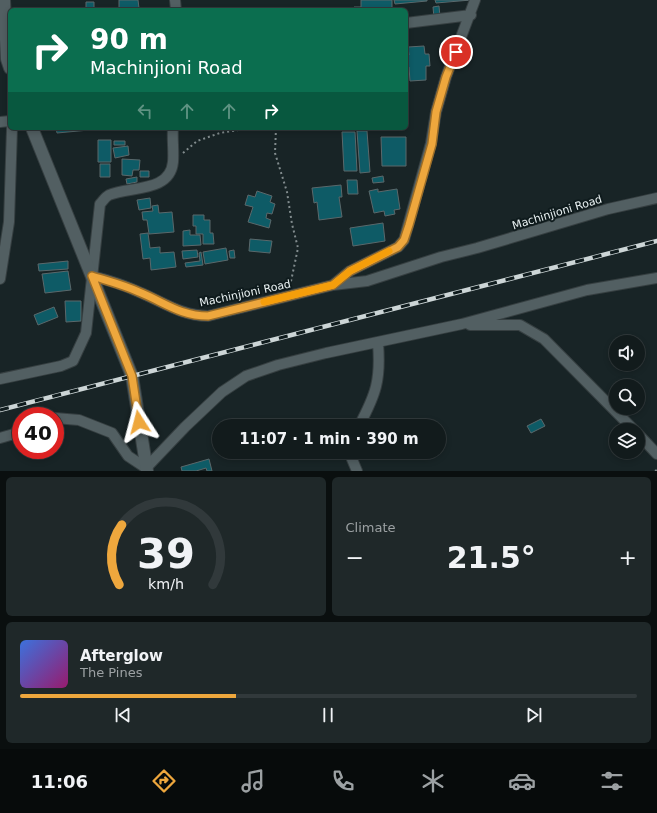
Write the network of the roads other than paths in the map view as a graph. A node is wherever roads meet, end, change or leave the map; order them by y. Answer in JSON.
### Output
{"nodes":[{"id":1,"x":4,"y":0,"type":"edge"},
{"id":2,"x":475,"y":0,"type":"edge"},
{"id":3,"x":471,"y":15,"type":"junction"},
{"id":4,"x":408,"y":23,"type":"edge"},
{"id":5,"x":8,"y":62,"type":"edge"},
{"id":6,"x":12,"y":130,"type":"edge"},
{"id":7,"x":33,"y":130,"type":"edge"},
{"id":8,"x":173,"y":130,"type":"edge"},
{"id":9,"x":657,"y":198,"type":"edge"},
{"id":10,"x":92,"y":276,"type":"junction"},
{"id":11,"x":657,"y":278,"type":"edge"},
{"id":12,"x":0,"y":279,"type":"edge"},
{"id":13,"x":333,"y":285,"type":"junction"},
{"id":14,"x":462,"y":324,"type":"junction"},
{"id":15,"x":378,"y":343,"type":"junction"},
{"id":16,"x":0,"y":379,"type":"edge"},
{"id":17,"x":64,"y":419,"type":"edge"},
{"id":18,"x":362,"y":419,"type":"edge"},
{"id":19,"x":627,"y":423,"type":"edge"},
{"id":20,"x":12,"y":435,"type":"edge"},
{"id":21,"x":0,"y":438,"type":"edge"},
{"id":22,"x":645,"y":441,"type":"edge"},
{"id":23,"x":657,"y":454,"type":"edge"},
{"id":24,"x":353,"y":459,"type":"edge"},
{"id":25,"x":146,"y":469,"type":"edge"},
{"id":26,"x":357,"y":471,"type":"edge"}],
"edges":[{"from":1,"to":5,"type":"street"},
{"from":2,"to":3,"type":"street"},
{"from":3,"to":4,"type":"street"},
{"from":3,"to":13,"type":"street"},
{"from":6,"to":12,"type":"street"},
{"from":7,"to":10,"type":"street"},
{"from":8,"to":10,"type":"street"},
{"from":9,"to":13,"type":"street","name":"Machinjioni Road"},
{"from":10,"to":13,"type":"street","name":"Machinjioni Road"},
{"from":10,"to":16,"type":"street"},
{"from":10,"to":25,"type":"street"},
{"from":11,"to":14,"type":"street"},
{"from":14,"to":15,"type":"street"},
{"from":14,"to":19,"type":"street"},
{"from":15,"to":18,"type":"street"},
{"from":15,"to":25,"type":"street"},
{"from":17,"to":25,"type":"street"},
{"from":20,"to":21,"type":"street"},
{"from":22,"to":23,"type":"street"},
{"from":24,"to":26,"type":"street"}]}
